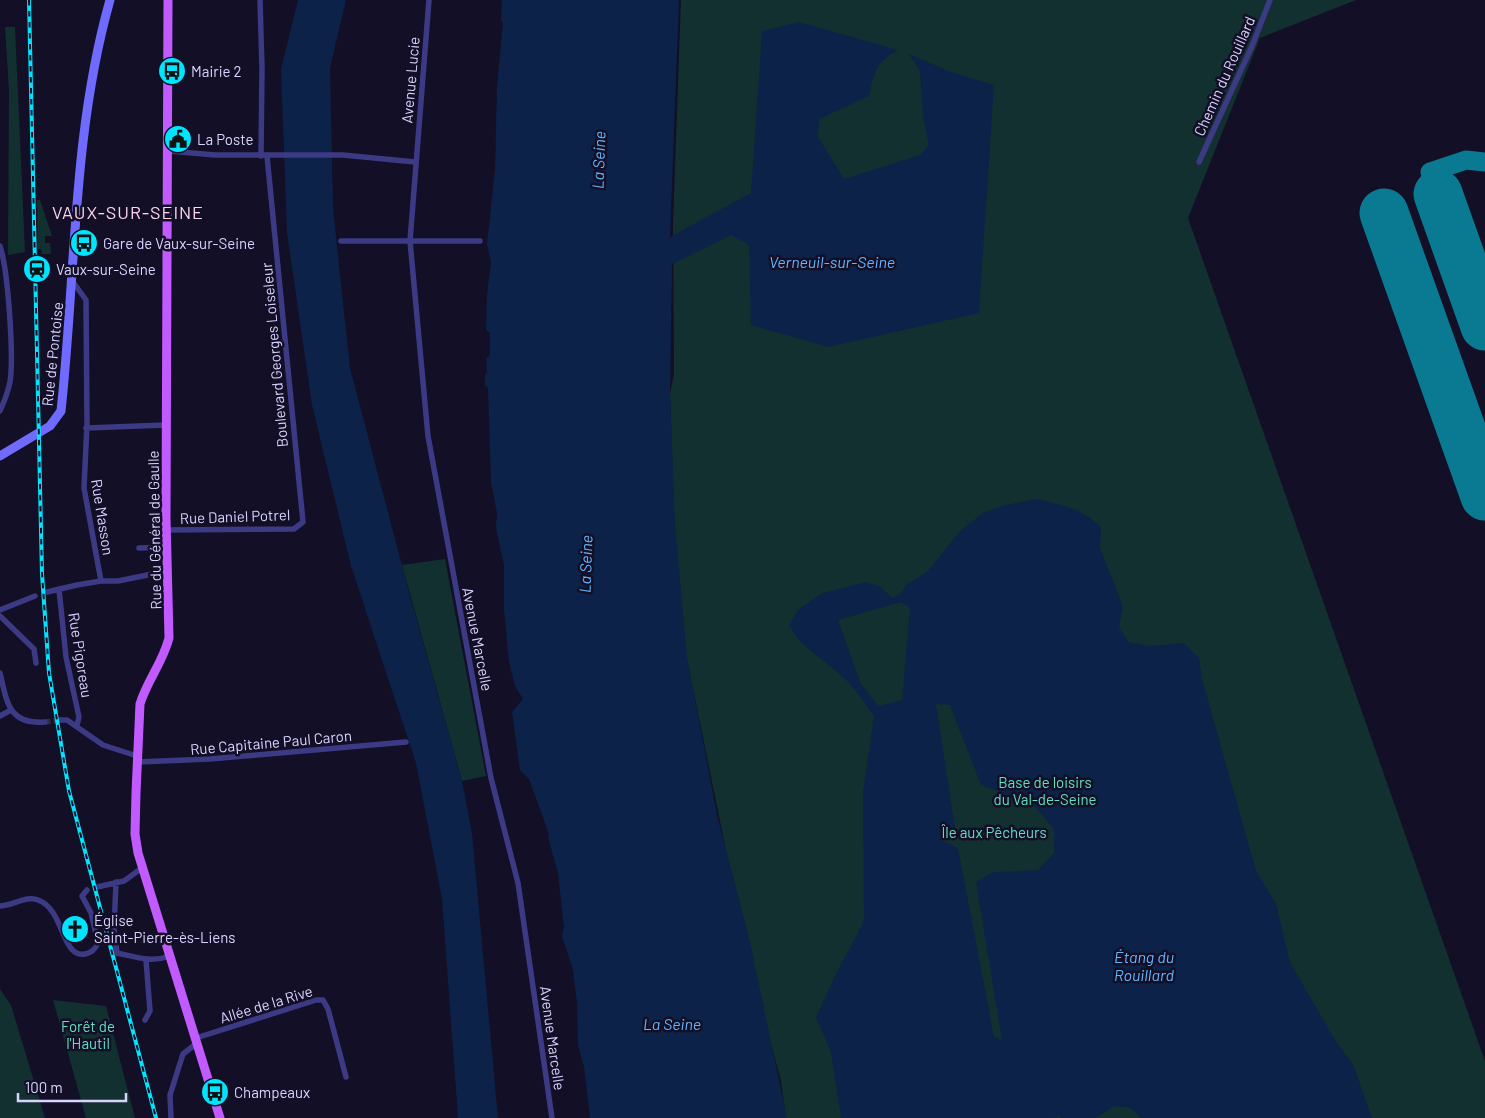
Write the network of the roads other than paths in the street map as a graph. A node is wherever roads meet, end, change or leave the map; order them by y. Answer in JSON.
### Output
{"nodes":[{"id":1,"x":110,"y":0,"type":"edge"},
{"id":2,"x":168,"y":0,"type":"edge"},
{"id":3,"x":260,"y":0,"type":"edge"},
{"id":4,"x":429,"y":0,"type":"edge"},
{"id":5,"x":1270,"y":0,"type":"edge"},
{"id":6,"x":168,"y":151,"type":"junction"},
{"id":7,"x":264,"y":156,"type":"junction"},
{"id":8,"x":415,"y":162,"type":"junction"},
{"id":9,"x":1199,"y":162,"type":"dead end"},
{"id":10,"x":341,"y":241,"type":"dead end"},
{"id":11,"x":410,"y":241,"type":"junction"},
{"id":12,"x":480,"y":241,"type":"dead end"},
{"id":13,"x":0,"y":246,"type":"edge"},
{"id":14,"x":73,"y":282,"type":"junction"},
{"id":15,"x":0,"y":411,"type":"edge"},
{"id":16,"x":166,"y":424,"type":"junction"},
{"id":17,"x":86,"y":428,"type":"junction"},
{"id":18,"x":0,"y":456,"type":"edge"},
{"id":19,"x":303,"y":522,"type":"joint"},
{"id":20,"x":166,"y":530,"type":"junction"},
{"id":21,"x":166,"y":547,"type":"junction"},
{"id":22,"x":139,"y":548,"type":"dead end"},
{"id":23,"x":167,"y":572,"type":"junction"},
{"id":24,"x":101,"y":581,"type":"junction"},
{"id":25,"x":59,"y":589,"type":"junction"},
{"id":26,"x":47,"y":592,"type":"dead end"},
{"id":27,"x":36,"y":596,"type":"dead end"},
{"id":28,"x":0,"y":610,"type":"edge"},
{"id":29,"x":0,"y":616,"type":"edge"},
{"id":30,"x":36,"y":663,"type":"dead end"},
{"id":31,"x":0,"y":673,"type":"edge"},
{"id":32,"x":11,"y":710,"type":"junction"},
{"id":33,"x":0,"y":716,"type":"edge"},
{"id":34,"x":59,"y":720,"type":"tunnel mouth"},
{"id":35,"x":46,"y":722,"type":"tunnel mouth"},
{"id":36,"x":77,"y":725,"type":"junction"},
{"id":37,"x":406,"y":742,"type":"dead end"},
{"id":38,"x":137,"y":759,"type":"junction"},
{"id":39,"x":142,"y":868,"type":"junction"},
{"id":40,"x":116,"y":882,"type":"junction"},
{"id":41,"x":97,"y":887,"type":"dead end"},
{"id":42,"x":87,"y":890,"type":"dead end"},
{"id":43,"x":0,"y":906,"type":"edge"},
{"id":44,"x":170,"y":956,"type":"junction"},
{"id":45,"x":146,"y":960,"type":"junction"},
{"id":46,"x":145,"y":1020,"type":"dead end"},
{"id":47,"x":197,"y":1041,"type":"junction"},
{"id":48,"x":346,"y":1077,"type":"dead end"},
{"id":49,"x":171,"y":1118,"type":"edge"},
{"id":50,"x":220,"y":1118,"type":"edge"},
{"id":51,"x":552,"y":1118,"type":"edge"}],
"edges":[{"from":1,"to":14,"type":"street","name":"Rue de Pontoise"},
{"from":2,"to":6,"type":"main road","name":"Rue du Général de Gaulle"},
{"from":3,"to":7,"type":"street","name":"Boulevard Georges Loiseleur"},
{"from":4,"to":8,"type":"street","name":"Avenue Lucie"},
{"from":5,"to":9,"type":"street","name":"Chemin du Rouillard"},
{"from":6,"to":7,"type":"street"},
{"from":6,"to":16,"type":"main road","name":"Rue du Général de Gaulle"},
{"from":7,"to":8,"type":"street"},
{"from":7,"to":19,"type":"street","name":"Boulevard Georges Loiseleur"},
{"from":8,"to":11,"type":"street","name":"Avenue Marcelle"},
{"from":10,"to":11,"type":"street"},
{"from":11,"to":12,"type":"street"},
{"from":11,"to":51,"type":"street","name":"Avenue Marcelle"},
{"from":13,"to":15,"type":"street"},
{"from":14,"to":17,"type":"street","name":"Rue Masson"},
{"from":14,"to":18,"type":"street","name":"Rue de Pontoise"},
{"from":16,"to":17,"type":"street"},
{"from":16,"to":20,"type":"main road","name":"Rue du Général de Gaulle"},
{"from":17,"to":24,"type":"street","name":"Rue Masson"},
{"from":19,"to":20,"type":"street","name":"Rue Daniel Potrel"},
{"from":20,"to":21,"type":"main road","name":"Rue du Général de Gaulle"},
{"from":21,"to":22,"type":"street"},
{"from":21,"to":23,"type":"main road","name":"Rue du Général de Gaulle"},
{"from":23,"to":24,"type":"street"},
{"from":23,"to":38,"type":"main road","name":"Rue du Général de Gaulle"},
{"from":24,"to":25,"type":"street"},
{"from":25,"to":26,"type":"street"},
{"from":25,"to":36,"type":"street","name":"Rue Pigoreau"},
{"from":27,"to":28,"type":"street"},
{"from":29,"to":30,"type":"street"},
{"from":31,"to":32,"type":"street"},
{"from":32,"to":33,"type":"street"},
{"from":32,"to":35,"type":"street"},
{"from":34,"to":36,"type":"street"},
{"from":36,"to":38,"type":"street"},
{"from":37,"to":38,"type":"street","name":"Rue Capitaine Paul Caron"},
{"from":38,"to":39,"type":"main road","name":"Rue du Général de Gaulle"},
{"from":39,"to":40,"type":"street"},
{"from":39,"to":44,"type":"main road","name":"Rue du Général de Gaulle"},
{"from":40,"to":41,"type":"street"},
{"from":40,"to":45,"type":"street"},
{"from":42,"to":43,"type":"street"},
{"from":44,"to":45,"type":"street"},
{"from":44,"to":47,"type":"main road","name":"Rue du Général de Gaulle"},
{"from":45,"to":46,"type":"street"},
{"from":47,"to":48,"type":"street","name":"Allée de la Rive"},
{"from":47,"to":49,"type":"street"},
{"from":47,"to":50,"type":"main road","name":"Rue du Général de Gaulle"}]}
